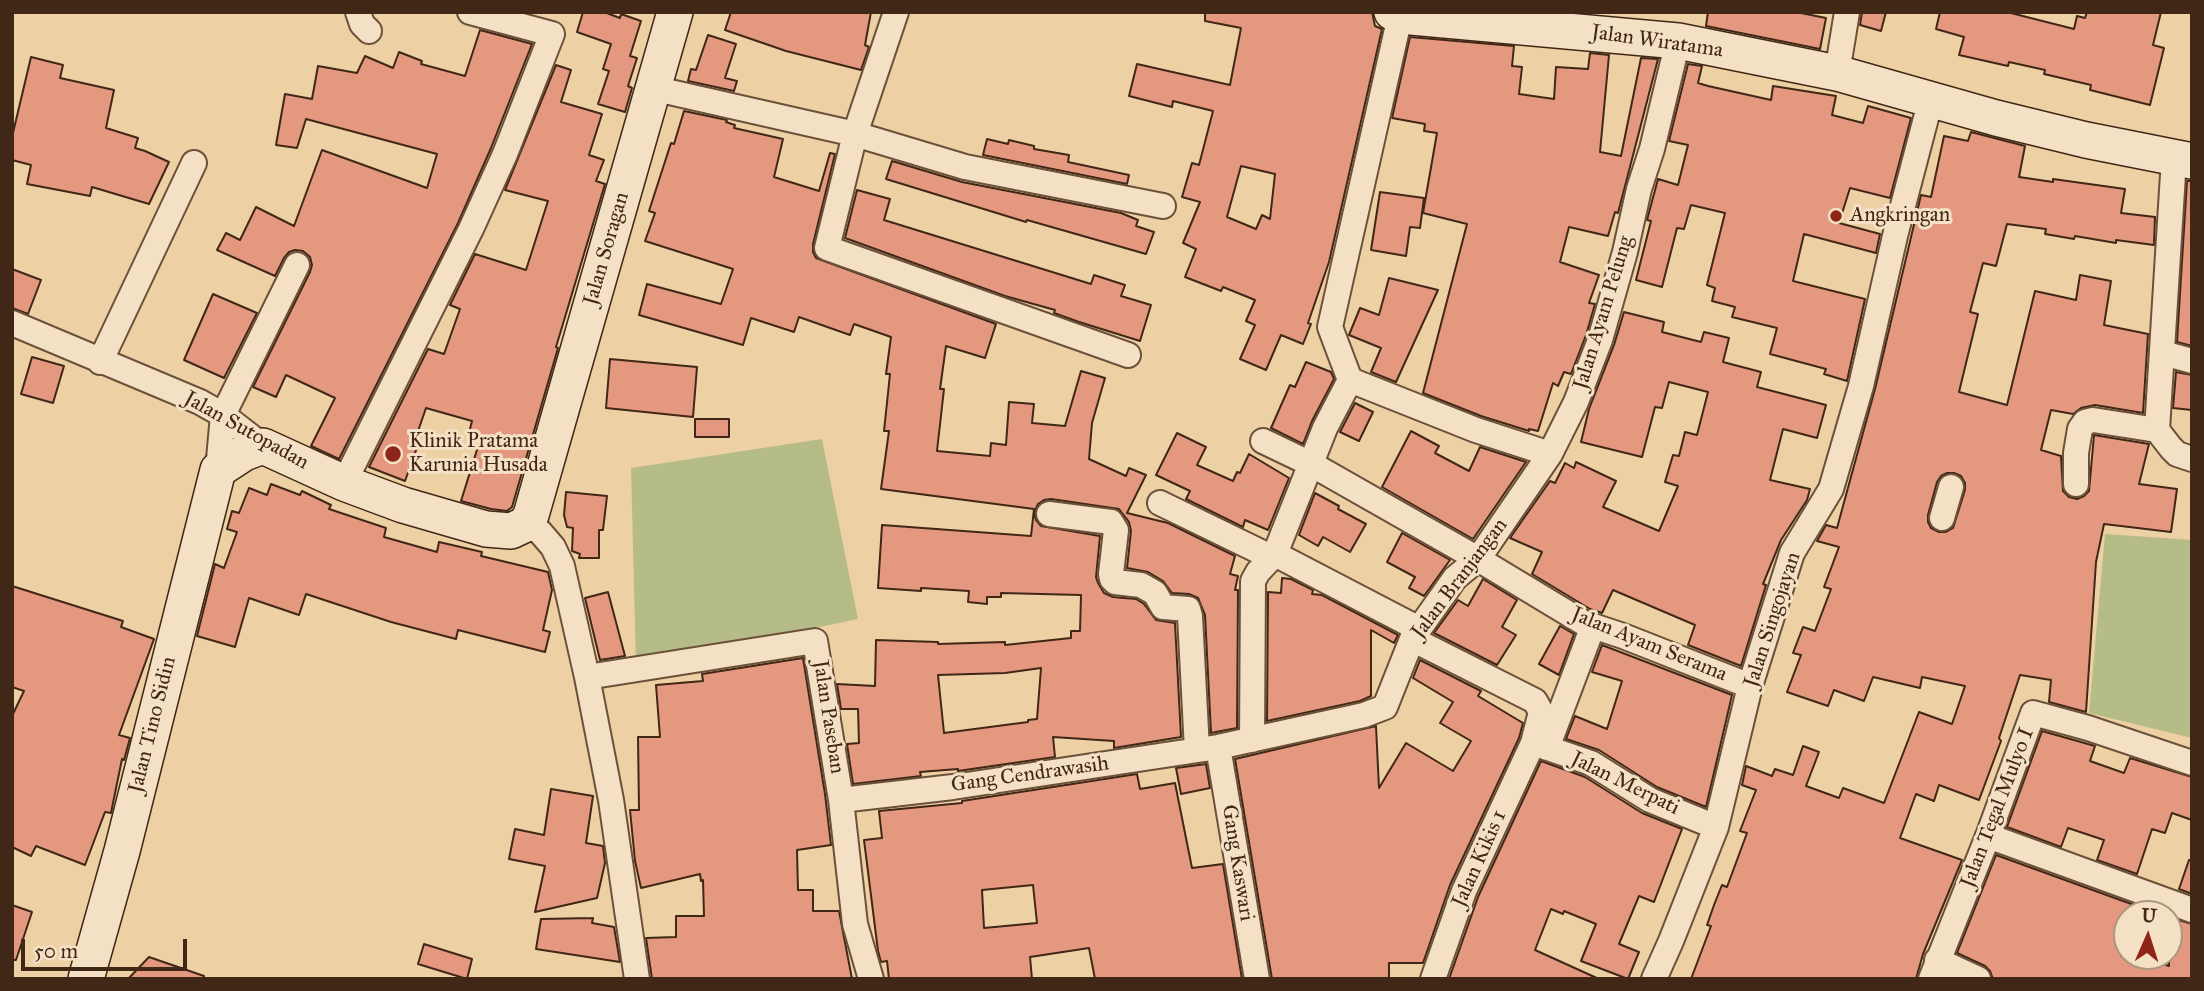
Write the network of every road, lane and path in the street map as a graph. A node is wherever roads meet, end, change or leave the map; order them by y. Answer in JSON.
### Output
{"nodes":[{"id":1,"x":470,"y":12,"type":"edge"},
{"id":2,"x":675,"y":12,"type":"edge"},
{"id":3,"x":896,"y":12,"type":"edge"},
{"id":4,"x":1847,"y":12,"type":"edge"},
{"id":5,"x":1396,"y":14,"type":"edge"},
{"id":6,"x":1447,"y":16,"type":"edge"},
{"id":7,"x":1678,"y":41,"type":"junction"},
{"id":8,"x":1837,"y":73,"type":"junction"},
{"id":9,"x":652,"y":88,"type":"junction"},
{"id":10,"x":1930,"y":99,"type":"junction"},
{"id":11,"x":855,"y":134,"type":"junction"},
{"id":12,"x":2183,"y":159,"type":"edge"},
{"id":13,"x":194,"y":163,"type":"dead end"},
{"id":14,"x":1163,"y":206,"type":"dead end"},
{"id":15,"x":297,"y":265,"type":"dead end"},
{"id":16,"x":12,"y":323,"type":"edge"},
{"id":17,"x":2163,"y":354,"type":"junction"},
{"id":18,"x":1128,"y":355,"type":"dead end"},
{"id":19,"x":2192,"y":361,"type":"edge"},
{"id":20,"x":100,"y":362,"type":"junction"},
{"id":21,"x":1350,"y":380,"type":"junction"},
{"id":22,"x":223,"y":415,"type":"junction"},
{"id":23,"x":2157,"y":430,"type":"junction"},
{"id":24,"x":1263,"y":441,"type":"dead end"},
{"id":25,"x":263,"y":446,"type":"junction"},
{"id":26,"x":1550,"y":454,"type":"junction"},
{"id":27,"x":2192,"y":459,"type":"edge"},
{"id":28,"x":1311,"y":464,"type":"junction"},
{"id":29,"x":218,"y":470,"type":"junction"},
{"id":30,"x":344,"y":483,"type":"junction"},
{"id":31,"x":2076,"y":484,"type":"dead end"},
{"id":32,"x":1951,"y":487,"type":"dead end"},
{"id":33,"x":1160,"y":503,"type":"dead end"},
{"id":34,"x":1049,"y":514,"type":"dead end"},
{"id":35,"x":1942,"y":518,"type":"dead end"},
{"id":36,"x":526,"y":524,"type":"junction"},
{"id":37,"x":1274,"y":556,"type":"junction"},
{"id":38,"x":1478,"y":559,"type":"junction"},
{"id":39,"x":1593,"y":626,"type":"junction"},
{"id":40,"x":1415,"y":634,"type":"junction"},
{"id":41,"x":587,"y":677,"type":"junction"},
{"id":42,"x":1750,"y":686,"type":"junction"},
{"id":43,"x":1252,"y":740,"type":"junction"},
{"id":44,"x":1540,"y":745,"type":"junction"},
{"id":45,"x":1207,"y":749,"type":"junction"},
{"id":46,"x":2192,"y":763,"type":"edge"},
{"id":47,"x":841,"y":800,"type":"junction"},
{"id":48,"x":1716,"y":827,"type":"junction"},
{"id":49,"x":1988,"y":836,"type":"junction"},
{"id":50,"x":2192,"y":909,"type":"edge"},
{"id":51,"x":1934,"y":969,"type":"edge"},
{"id":52,"x":86,"y":979,"type":"edge"},
{"id":53,"x":638,"y":979,"type":"edge"},
{"id":54,"x":872,"y":979,"type":"edge"},
{"id":55,"x":1257,"y":979,"type":"edge"},
{"id":56,"x":1433,"y":979,"type":"edge"},
{"id":57,"x":1654,"y":979,"type":"edge"},
{"id":58,"x":1978,"y":979,"type":"edge"}],
"edges":[{"from":1,"to":30,"type":"street"},
{"from":2,"to":9,"type":"street","name":"Jalan Soragan"},
{"from":3,"to":11,"type":"street"},
{"from":4,"to":8,"type":"street"},
{"from":5,"to":6,"type":"street","name":"Jalan Wiratama"},
{"from":5,"to":21,"type":"street"},
{"from":6,"to":7,"type":"street","name":"Jalan Wiratama"},
{"from":7,"to":8,"type":"street","name":"Jalan Wiratama"},
{"from":7,"to":26,"type":"street","name":"Jalan Ayam Pelung"},
{"from":8,"to":10,"type":"street","name":"Jalan Wiratama"},
{"from":9,"to":11,"type":"street"},
{"from":9,"to":36,"type":"street","name":"Jalan Soragan"},
{"from":10,"to":12,"type":"street","name":"Jalan Wiratama"},
{"from":10,"to":42,"type":"street","name":"Jalan Singojayan"},
{"from":11,"to":14,"type":"street"},
{"from":11,"to":18,"type":"street"},
{"from":12,"to":17,"type":"street"},
{"from":13,"to":20,"type":"street"},
{"from":15,"to":22,"type":"street"},
{"from":16,"to":20,"type":"street","name":"Jalan Sutopadan"},
{"from":17,"to":19,"type":"street"},
{"from":17,"to":23,"type":"street"},
{"from":20,"to":22,"type":"street","name":"Jalan Sutopadan"},
{"from":21,"to":26,"type":"street"},
{"from":21,"to":28,"type":"street"},
{"from":22,"to":25,"type":"street","name":"Jalan Sutopadan"},
{"from":22,"to":29,"type":"street","name":"Jalan Tino Sidin"},
{"from":23,"to":27,"type":"street"},
{"from":23,"to":31,"type":"street"},
{"from":24,"to":28,"type":"street","name":"Jalan Ayam Serama"},
{"from":25,"to":29,"type":"street"},
{"from":25,"to":30,"type":"street","name":"Jalan Sutopadan"},
{"from":26,"to":38,"type":"street","name":"Jalan Branjangan"},
{"from":28,"to":37,"type":"street"},
{"from":28,"to":38,"type":"street","name":"Jalan Ayam Serama"},
{"from":29,"to":52,"type":"street","name":"Jalan Tino Sidin"},
{"from":30,"to":36,"type":"street","name":"Jalan Sutopadan"},
{"from":32,"to":35,"type":"street"},
{"from":33,"to":37,"type":"street"},
{"from":34,"to":45,"type":"street","name":"Gang Kaswari"},
{"from":36,"to":41,"type":"street"},
{"from":37,"to":40,"type":"street"},
{"from":37,"to":43,"type":"street"},
{"from":38,"to":39,"type":"street","name":"Jalan Ayam Serama"},
{"from":38,"to":40,"type":"street","name":"Jalan Branjangan"},
{"from":39,"to":42,"type":"street","name":"Jalan Ayam Serama"},
{"from":39,"to":44,"type":"street"},
{"from":40,"to":43,"type":"street","name":"Jalan Branjangan"},
{"from":40,"to":44,"type":"street"},
{"from":41,"to":47,"type":"street","name":"Jalan Paseban"},
{"from":41,"to":53,"type":"street"},
{"from":42,"to":48,"type":"street","name":"Jalan Singojayan"},
{"from":43,"to":45,"type":"street","name":"Jalan Branjangan"},
{"from":44,"to":48,"type":"street","name":"Jalan Merpati"},
{"from":44,"to":56,"type":"street","name":"Jalan Kikis 1"},
{"from":45,"to":47,"type":"street","name":"Gang Cendrawasih"},
{"from":45,"to":55,"type":"street","name":"Gang Kaswari"},
{"from":46,"to":49,"type":"street","name":"Jalan Tegal Mulyo I"},
{"from":47,"to":54,"type":"street","name":"Jalan Paseban"},
{"from":48,"to":57,"type":"street","name":"Jalan Singojayan"},
{"from":49,"to":50,"type":"street"},
{"from":49,"to":51,"type":"street","name":"Jalan Tegal Mulyo I"},
{"from":51,"to":58,"type":"street"}]}
